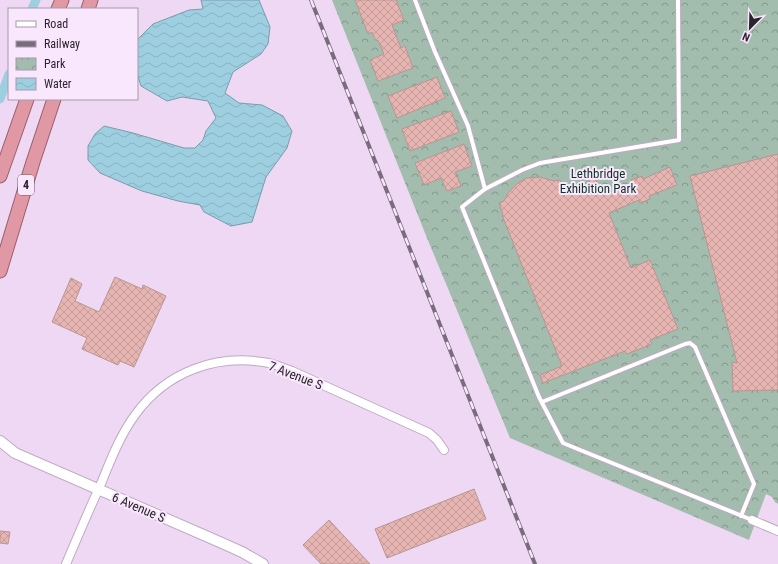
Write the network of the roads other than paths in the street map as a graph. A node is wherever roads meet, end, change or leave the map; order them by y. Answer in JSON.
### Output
{"nodes":[{"id":1,"x":415,"y":0,"type":"edge"},
{"id":2,"x":678,"y":0,"type":"edge"},
{"id":3,"x":27,"y":100,"type":"edge"},
{"id":4,"x":54,"y":100,"type":"edge"},
{"id":5,"x":0,"y":176,"type":"edge"},
{"id":6,"x":485,"y":189,"type":"junction"},
{"id":7,"x":0,"y":271,"type":"edge"},
{"id":8,"x":542,"y":402,"type":"junction"},
{"id":9,"x":0,"y":441,"type":"edge"},
{"id":10,"x":444,"y":450,"type":"dead end"},
{"id":11,"x":0,"y":451,"type":"edge"},
{"id":12,"x":14,"y":453,"type":"junction"},
{"id":13,"x":98,"y":490,"type":"junction"},
{"id":14,"x":741,"y":516,"type":"junction"},
{"id":15,"x":752,"y":520,"type":"joint"},
{"id":16,"x":778,"y":531,"type":"edge"},
{"id":17,"x":66,"y":564,"type":"edge"},
{"id":18,"x":263,"y":564,"type":"edge"}],
"edges":[{"from":1,"to":6,"type":"lane"},
{"from":2,"to":6,"type":"lane"},
{"from":3,"to":5,"type":"highway","number":"4"},
{"from":4,"to":7,"type":"highway","number":"4"},
{"from":6,"to":8,"type":"lane"},
{"from":8,"to":14,"type":"lane"},
{"from":8,"to":14,"type":"lane"},
{"from":9,"to":12,"type":"street","name":"6 Avenue S"},
{"from":10,"to":13,"type":"street","name":"7 Avenue S"},
{"from":11,"to":12,"type":"street","name":"6 Avenue S"},
{"from":12,"to":13,"type":"street","name":"6 Avenue S"},
{"from":13,"to":17,"type":"street","name":"7 Avenue S"},
{"from":13,"to":18,"type":"street","name":"6 Avenue S"},
{"from":14,"to":15,"type":"lane"},
{"from":15,"to":16,"type":"street"}]}
